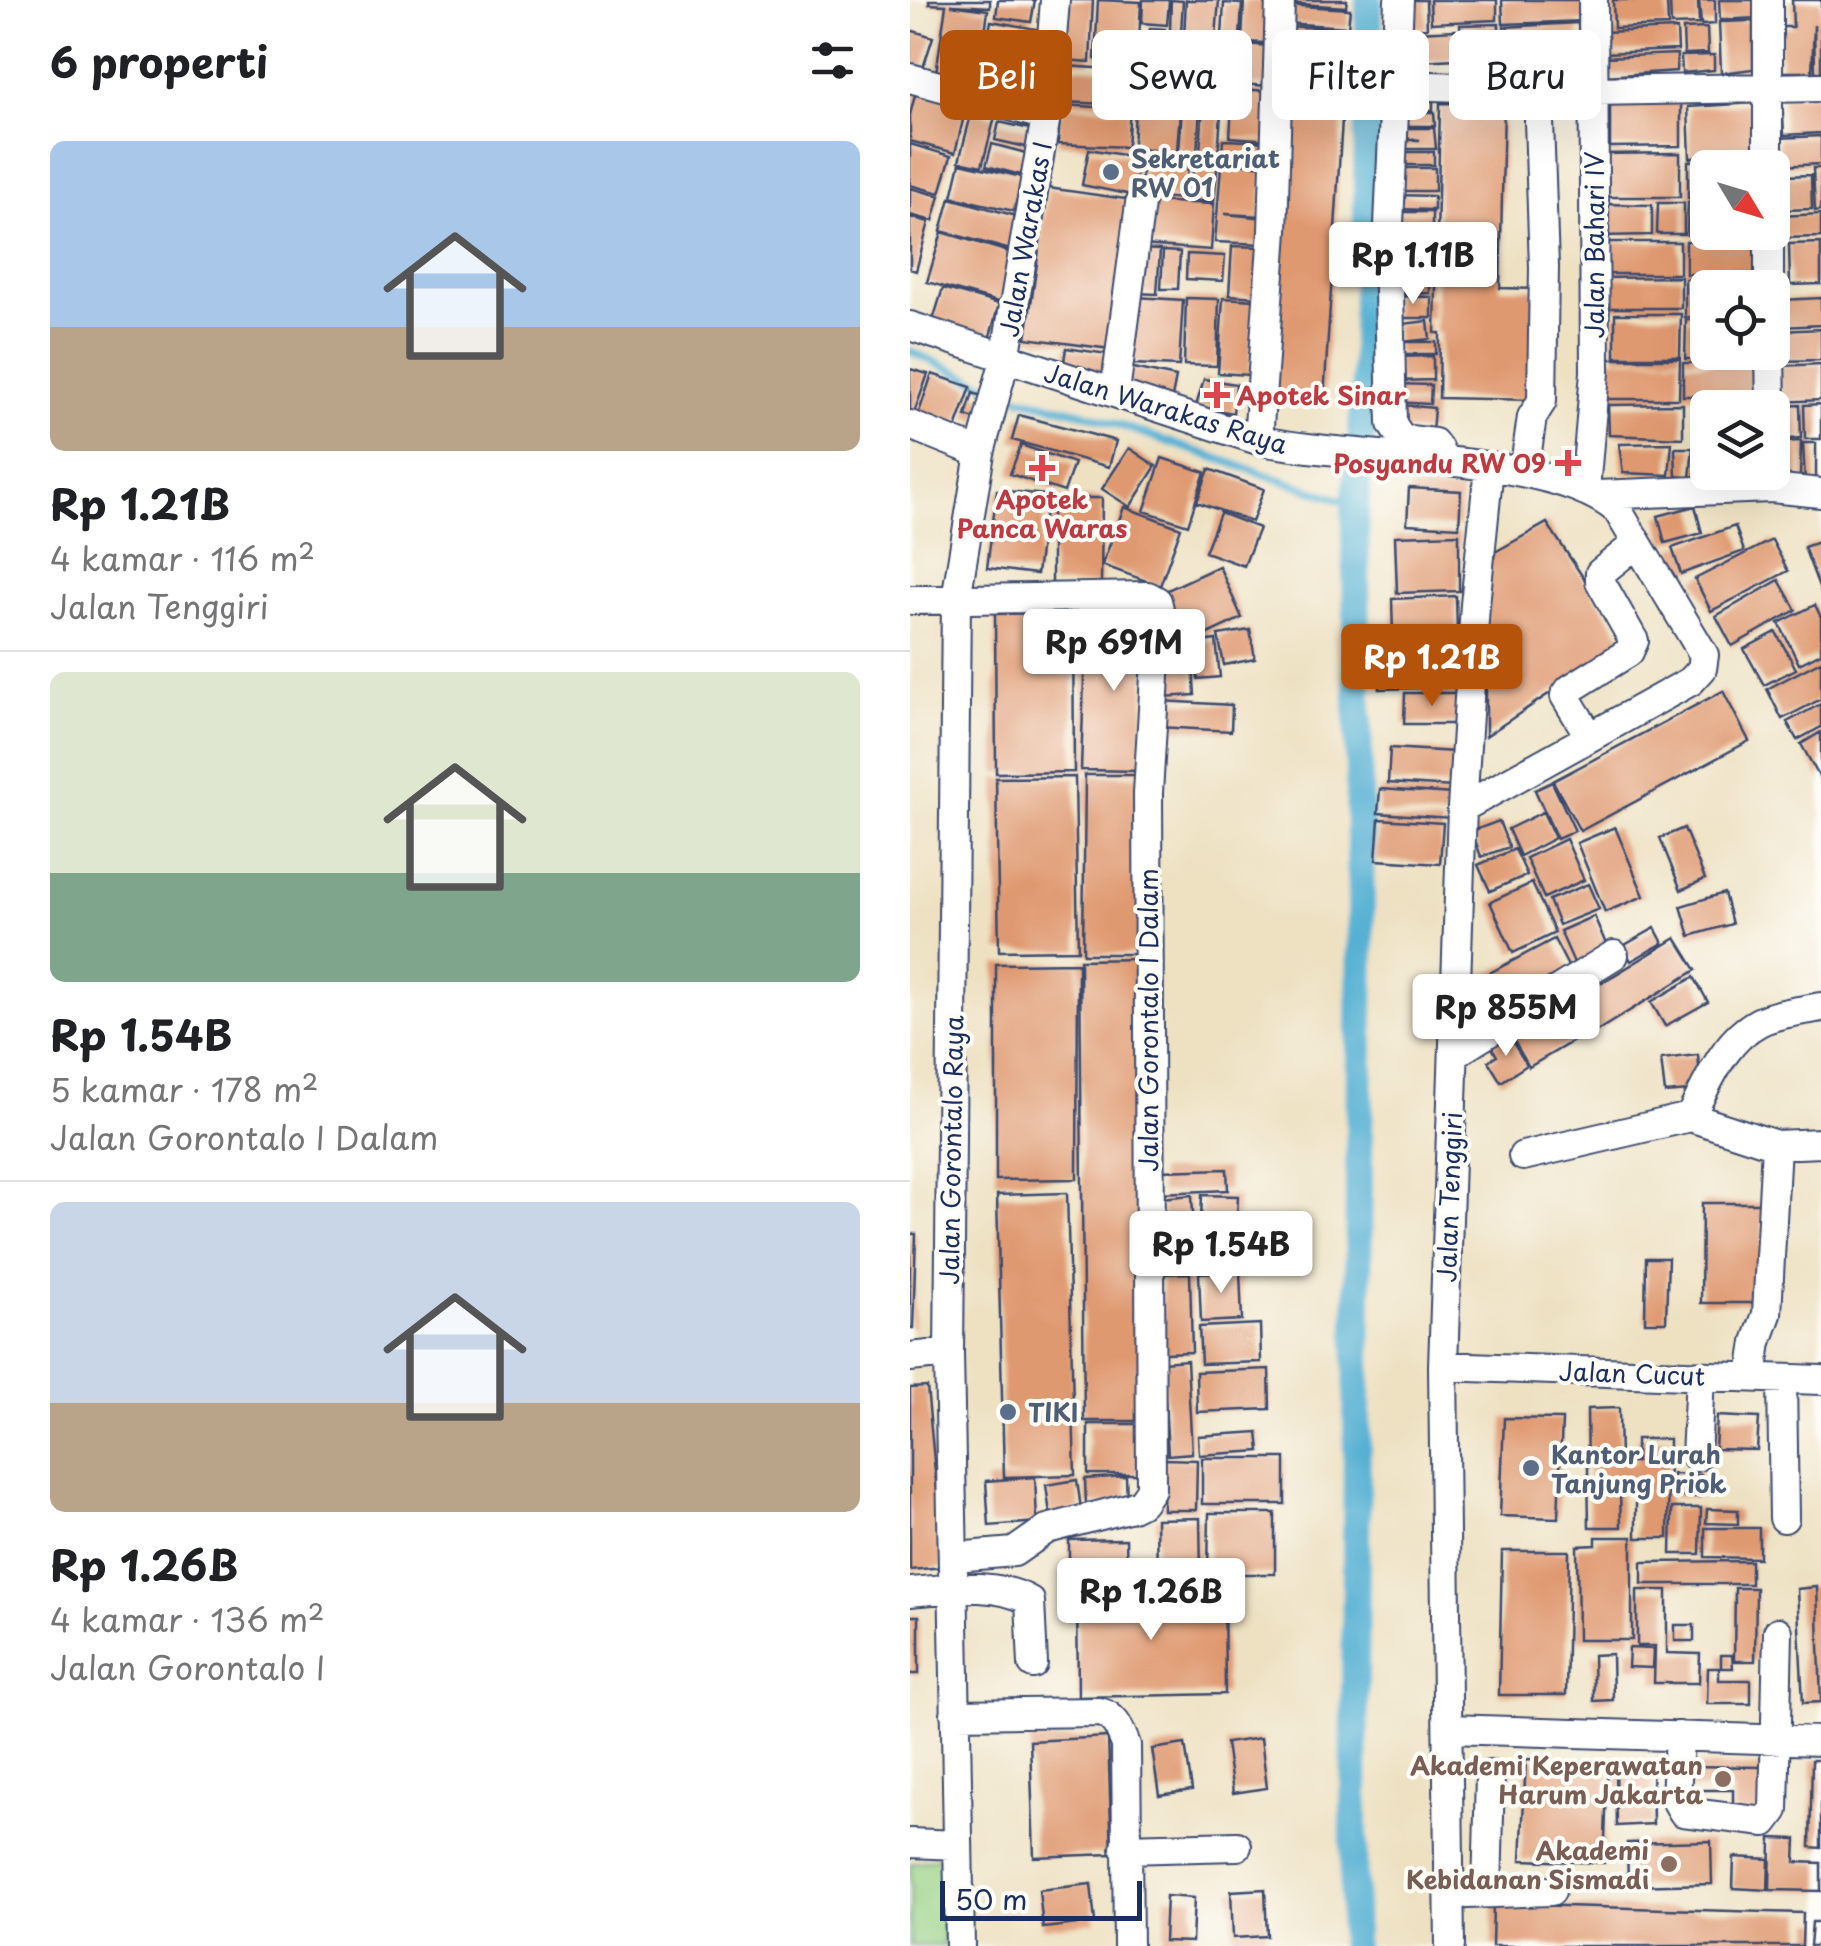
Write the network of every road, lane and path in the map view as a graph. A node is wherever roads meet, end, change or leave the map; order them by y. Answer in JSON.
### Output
{"nodes":[{"id":1,"x":1056,"y":0,"type":"edge"},
{"id":2,"x":1280,"y":0,"type":"edge"},
{"id":3,"x":1400,"y":0,"type":"edge"},
{"id":4,"x":1594,"y":0,"type":"edge"},
{"id":5,"x":1768,"y":0,"type":"edge"},
{"id":6,"x":1053,"y":30,"type":"edge"},
{"id":7,"x":1399,"y":30,"type":"edge"},
{"id":8,"x":1594,"y":30,"type":"edge"},
{"id":9,"x":910,"y":78,"type":"edge"},
{"id":10,"x":940,"y":86,"type":"edge"},
{"id":11,"x":1821,"y":87,"type":"edge"},
{"id":12,"x":1767,"y":88,"type":"junction"},
{"id":13,"x":1601,"y":91,"type":"edge"},
{"id":14,"x":1045,"y":120,"type":"edge"},
{"id":15,"x":1395,"y":120,"type":"edge"},
{"id":16,"x":1594,"y":120,"type":"edge"},
{"id":17,"x":1539,"y":122,"type":"dead end"},
{"id":18,"x":1768,"y":150,"type":"edge"},
{"id":19,"x":1140,"y":204,"type":"dead end"},
{"id":20,"x":910,"y":326,"type":"edge"},
{"id":21,"x":1004,"y":366,"type":"junction"},
{"id":22,"x":1115,"y":392,"type":"junction"},
{"id":23,"x":910,"y":425,"type":"edge"},
{"id":24,"x":1258,"y":440,"type":"junction"},
{"id":25,"x":980,"y":453,"type":"junction"},
{"id":26,"x":1438,"y":462,"type":"junction"},
{"id":27,"x":1489,"y":466,"type":"junction"},
{"id":28,"x":1524,"y":472,"type":"junction"},
{"id":29,"x":1690,"y":485,"type":"edge"},
{"id":30,"x":1790,"y":485,"type":"edge"},
{"id":31,"x":1592,"y":492,"type":"junction"},
{"id":32,"x":1821,"y":493,"type":"edge"},
{"id":33,"x":1636,"y":544,"type":"junction"},
{"id":34,"x":956,"y":599,"type":"junction"},
{"id":35,"x":910,"y":600,"type":"edge"},
{"id":36,"x":1590,"y":737,"type":"junction"},
{"id":37,"x":1462,"y":808,"type":"junction"},
{"id":38,"x":1614,"y":955,"type":"dead end"},
{"id":39,"x":1821,"y":1007,"type":"edge"},
{"id":40,"x":1454,"y":1054,"type":"junction"},
{"id":41,"x":1690,"y":1117,"type":"junction"},
{"id":42,"x":1821,"y":1143,"type":"edge"},
{"id":43,"x":1776,"y":1145,"type":"junction"},
{"id":44,"x":1523,"y":1156,"type":"dead end"},
{"id":45,"x":949,"y":1353,"type":"junction"},
{"id":46,"x":910,"y":1357,"type":"edge"},
{"id":47,"x":1442,"y":1366,"type":"junction"},
{"id":48,"x":1700,"y":1376,"type":"junction"},
{"id":49,"x":1752,"y":1376,"type":"junction"},
{"id":50,"x":1782,"y":1379,"type":"junction"},
{"id":51,"x":1821,"y":1380,"type":"edge"},
{"id":52,"x":1696,"y":1458,"type":"dead end"},
{"id":53,"x":1784,"y":1518,"type":"dead end"},
{"id":54,"x":955,"y":1556,"type":"junction"},
{"id":55,"x":956,"y":1588,"type":"junction"},
{"id":56,"x":910,"y":1592,"type":"edge"},
{"id":57,"x":1778,"y":1632,"type":"dead end"},
{"id":58,"x":1033,"y":1664,"type":"dead end"},
{"id":59,"x":955,"y":1714,"type":"junction"},
{"id":60,"x":1448,"y":1729,"type":"junction"},
{"id":61,"x":1679,"y":1736,"type":"junction"},
{"id":62,"x":1774,"y":1739,"type":"junction"},
{"id":63,"x":1821,"y":1741,"type":"edge"},
{"id":64,"x":1490,"y":1775,"type":"dead end"},
{"id":65,"x":910,"y":1843,"type":"edge"},
{"id":66,"x":958,"y":1845,"type":"junction"},
{"id":67,"x":1237,"y":1846,"type":"dead end"},
{"id":68,"x":1126,"y":1850,"type":"junction"},
{"id":69,"x":1551,"y":1890,"type":"dead end"},
{"id":70,"x":1487,"y":1892,"type":"junction"},
{"id":71,"x":1451,"y":1894,"type":"junction"},
{"id":72,"x":960,"y":1946,"type":"edge"},
{"id":73,"x":1128,"y":1946,"type":"edge"},
{"id":74,"x":1450,"y":1946,"type":"edge"}],
"edges":[{"from":1,"to":6,"type":"street","name":"Jalan Warakas I"},
{"from":2,"to":24,"type":"street"},
{"from":3,"to":7,"type":"street"},
{"from":4,"to":8,"type":"street","name":"Jalan Bahari IV"},
{"from":5,"to":12,"type":"street"},
{"from":9,"to":10,"type":"street"},
{"from":11,"to":12,"type":"street"},
{"from":12,"to":13,"type":"street"},
{"from":12,"to":18,"type":"street"},
{"from":14,"to":21,"type":"street","name":"Jalan Warakas I"},
{"from":15,"to":26,"type":"street"},
{"from":16,"to":31,"type":"street","name":"Jalan Bahari IV"},
{"from":17,"to":28,"type":"street"},
{"from":19,"to":22,"type":"street"},
{"from":20,"to":21,"type":"street","name":"Jalan Warakas Raya"},
{"from":21,"to":22,"type":"street","name":"Jalan Warakas Raya"},
{"from":21,"to":25,"type":"street","name":"Jalan Gorontalo Raya"},
{"from":22,"to":24,"type":"street","name":"Jalan Warakas Raya"},
{"from":23,"to":25,"type":"street"},
{"from":24,"to":26,"type":"street","name":"Jalan Warakas Raya"},
{"from":25,"to":34,"type":"street","name":"Jalan Gorontalo Raya"},
{"from":26,"to":27,"type":"street"},
{"from":27,"to":28,"type":"street"},
{"from":27,"to":37,"type":"street","name":"Jalan Tenggiri"},
{"from":28,"to":31,"type":"street"},
{"from":29,"to":31,"type":"street"},
{"from":30,"to":32,"type":"street"},
{"from":31,"to":33,"type":"street"},
{"from":33,"to":36,"type":"street"},
{"from":33,"to":36,"type":"street"},
{"from":34,"to":35,"type":"street"},
{"from":34,"to":45,"type":"street","name":"Jalan Gorontalo Raya"},
{"from":34,"to":54,"type":"street","name":"Jalan Gorontalo I Dalam"},
{"from":36,"to":37,"type":"street"},
{"from":37,"to":40,"type":"street","name":"Jalan Tenggiri"},
{"from":38,"to":40,"type":"street"},
{"from":39,"to":41,"type":"street"},
{"from":40,"to":47,"type":"street","name":"Jalan Tenggiri"},
{"from":41,"to":43,"type":"street"},
{"from":41,"to":44,"type":"street"},
{"from":42,"to":43,"type":"street"},
{"from":43,"to":49,"type":"street"},
{"from":45,"to":46,"type":"street"},
{"from":45,"to":54,"type":"street","name":"Jalan Gorontalo Raya"},
{"from":47,"to":48,"type":"street","name":"Jalan Cucut"},
{"from":47,"to":60,"type":"street","name":"Jalan Tenggiri"},
{"from":48,"to":49,"type":"street","name":"Jalan Cucut"},
{"from":48,"to":52,"type":"street"},
{"from":49,"to":50,"type":"street","name":"Jalan Cucut"},
{"from":50,"to":51,"type":"street","name":"Jalan Cucut"},
{"from":50,"to":53,"type":"street"},
{"from":54,"to":55,"type":"street","name":"Jalan Gorontalo Raya"},
{"from":55,"to":56,"type":"street"},
{"from":55,"to":58,"type":"street"},
{"from":55,"to":59,"type":"street","name":"Jalan Gorontalo Raya"},
{"from":57,"to":62,"type":"street"},
{"from":59,"to":66,"type":"street","name":"Jalan Gorontalo Raya"},
{"from":59,"to":68,"type":"street"},
{"from":60,"to":61,"type":"street"},
{"from":60,"to":71,"type":"street","name":"Jalan Tenggiri"},
{"from":61,"to":62,"type":"street"},
{"from":61,"to":62,"type":"street"},
{"from":62,"to":63,"type":"street"},
{"from":64,"to":70,"type":"street"},
{"from":65,"to":66,"type":"street"},
{"from":66,"to":72,"type":"street","name":"Jalan Gorontalo Raya"},
{"from":67,"to":68,"type":"street"},
{"from":68,"to":73,"type":"street"},
{"from":69,"to":70,"type":"street"},
{"from":70,"to":71,"type":"street"},
{"from":71,"to":74,"type":"street","name":"Jalan Tenggiri"}]}
